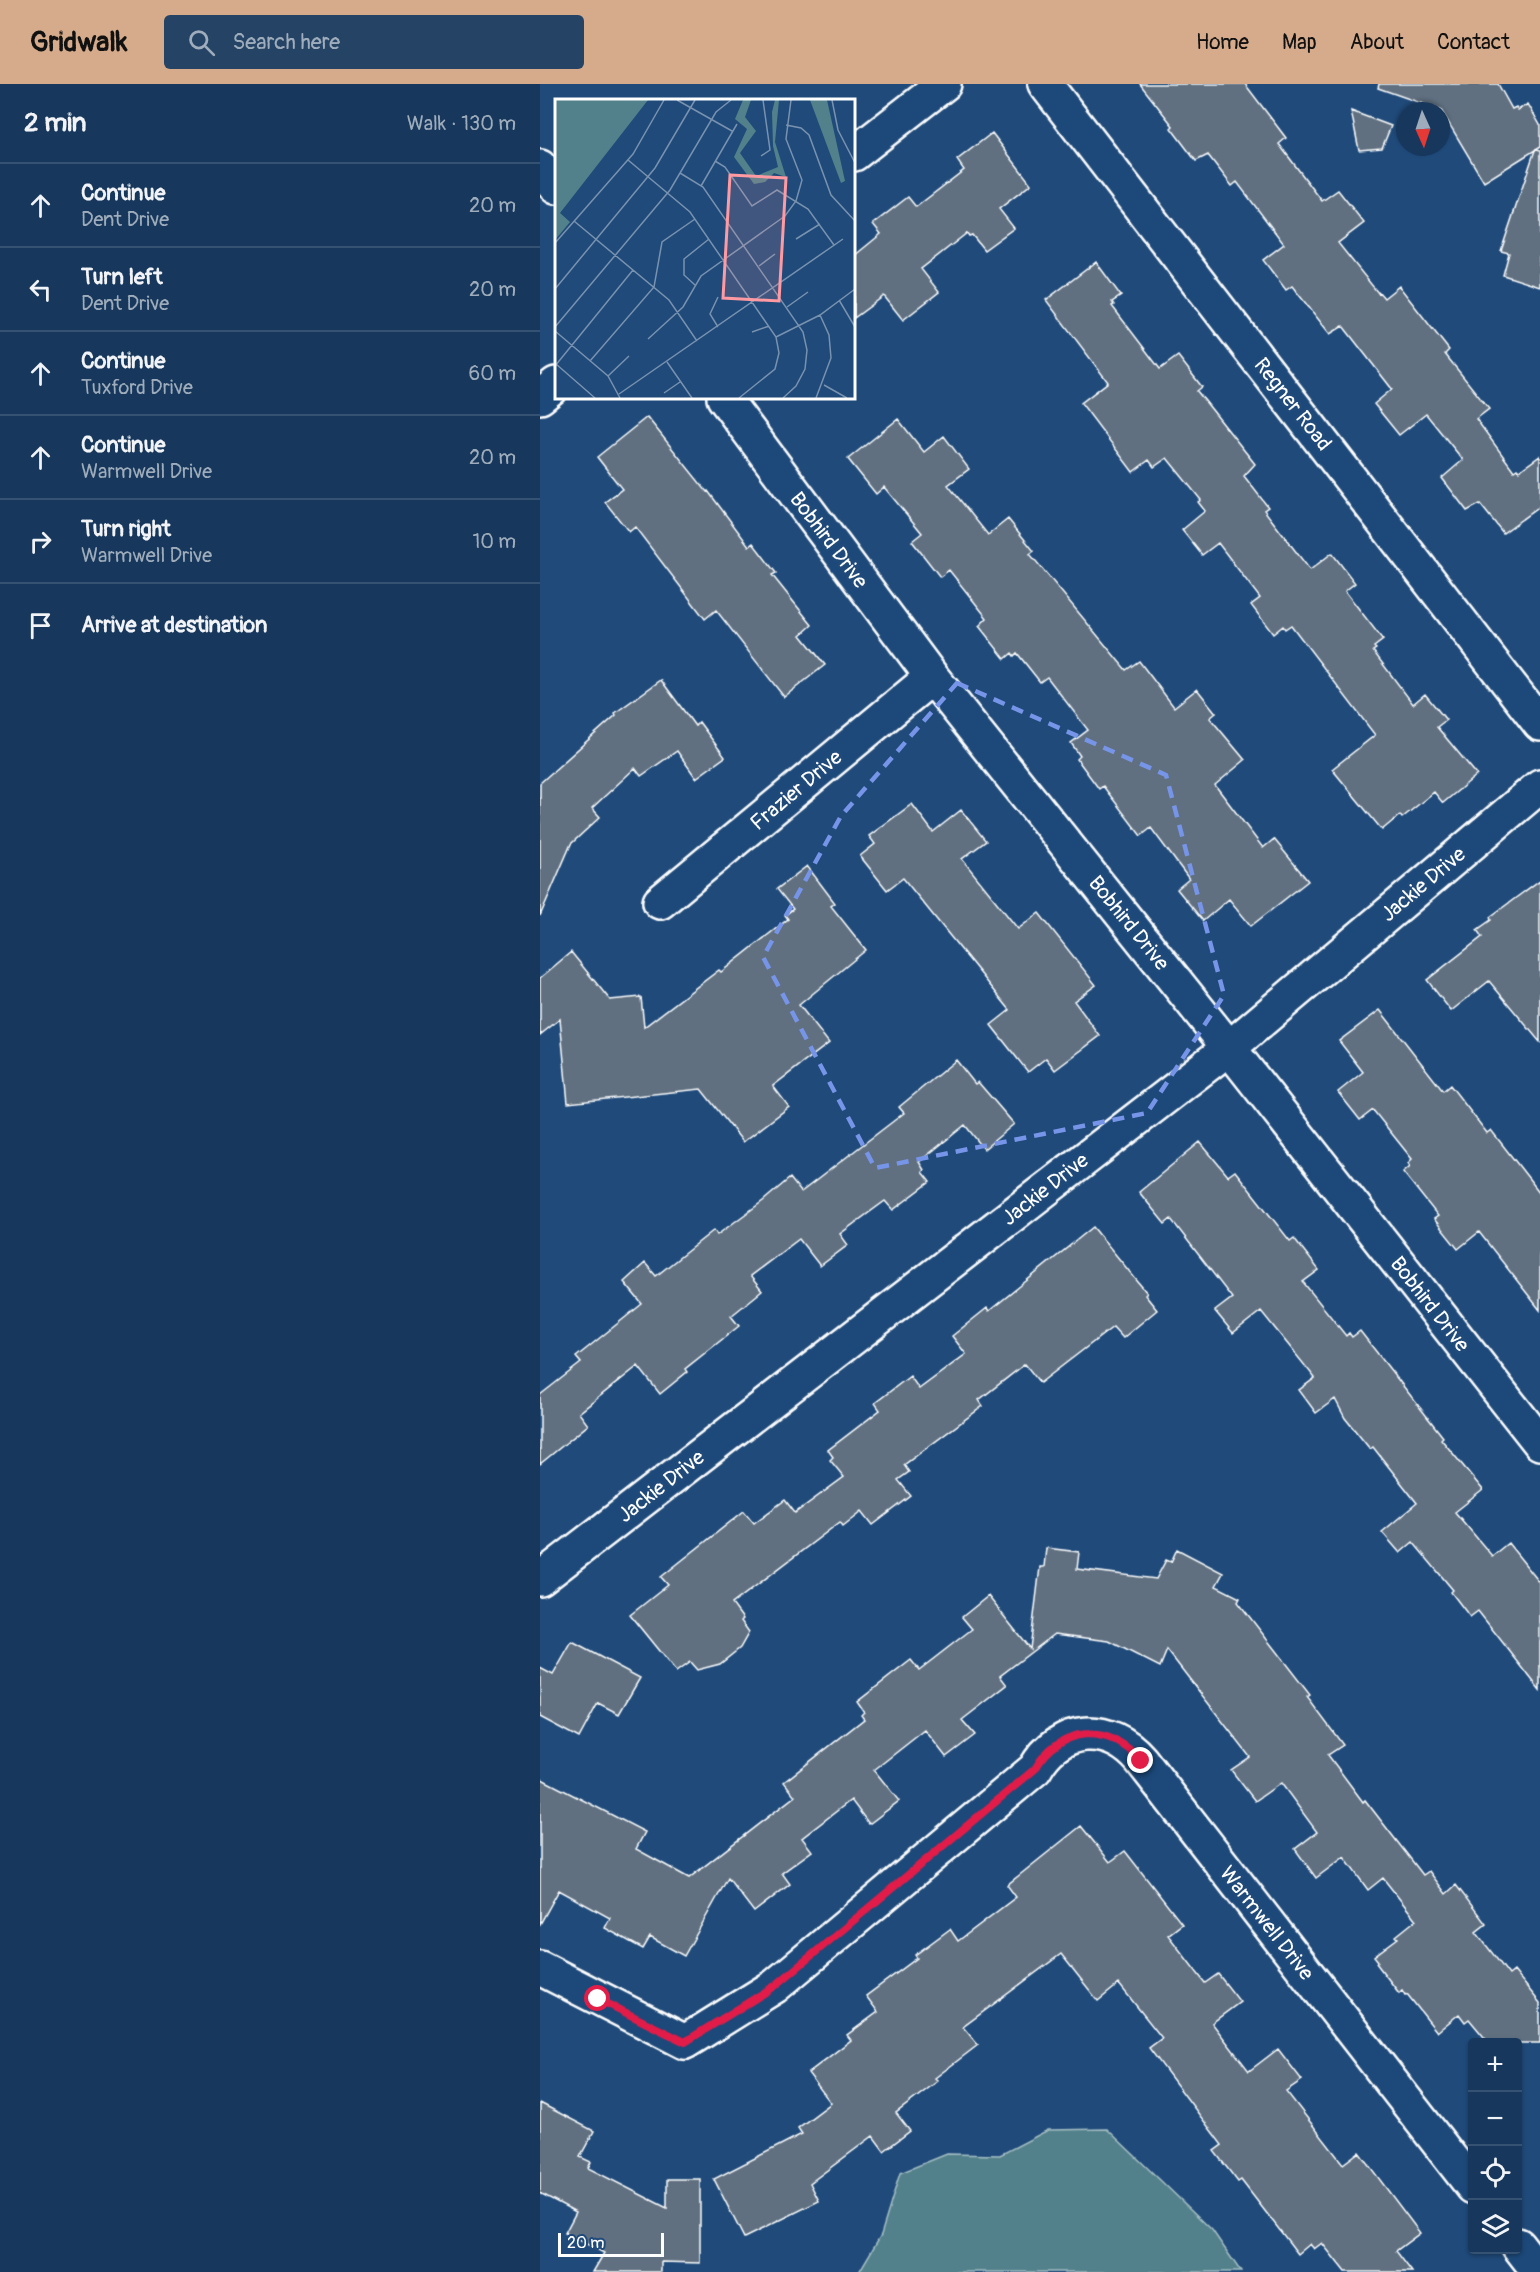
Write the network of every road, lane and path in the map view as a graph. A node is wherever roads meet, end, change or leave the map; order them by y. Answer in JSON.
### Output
{"nodes":[{"id":1,"x":944,"y":84,"type":"edge"},
{"id":2,"x":1045,"y":84,"type":"edge"},
{"id":3,"x":855,"y":153,"type":"edge"},
{"id":4,"x":540,"y":166,"type":"edge"},
{"id":5,"x":555,"y":186,"type":"edge"},
{"id":6,"x":555,"y":385,"type":"edge"},
{"id":7,"x":540,"y":397,"type":"edge"},
{"id":8,"x":724,"y":399,"type":"edge"},
{"id":9,"x":932,"y":677,"type":"junction"},
{"id":10,"x":1540,"y":724,"type":"edge"},
{"id":11,"x":1540,"y":786,"type":"edge"},
{"id":12,"x":660,"y":902,"type":"dead end"},
{"id":13,"x":1229,"y":1048,"type":"junction"},
{"id":14,"x":1540,"y":1443,"type":"edge"},
{"id":15,"x":540,"y":1579,"type":"edge"},
{"id":16,"x":540,"y":1968,"type":"edge"},
{"id":17,"x":1468,"y":2181,"type":"edge"},
{"id":18,"x":1522,"y":2250,"type":"edge"},
{"id":19,"x":1539,"y":2272,"type":"edge"}],
"edges":[{"from":1,"to":3,"type":"street"},
{"from":2,"to":10,"type":"street","name":"Regner Road"},
{"from":4,"to":5,"type":"street"},
{"from":6,"to":7,"type":"street"},
{"from":8,"to":9,"type":"street","name":"Bobhird Drive"},
{"from":9,"to":12,"type":"street","name":"Frazier Drive"},
{"from":9,"to":13,"type":"street","name":"Bobhird Drive"},
{"from":11,"to":13,"type":"street","name":"Jackie Drive"},
{"from":13,"to":14,"type":"street","name":"Bobhird Drive"},
{"from":13,"to":15,"type":"street","name":"Jackie Drive"},
{"from":16,"to":17,"type":"street","name":"Warmwell Drive"},
{"from":18,"to":19,"type":"street"}]}
